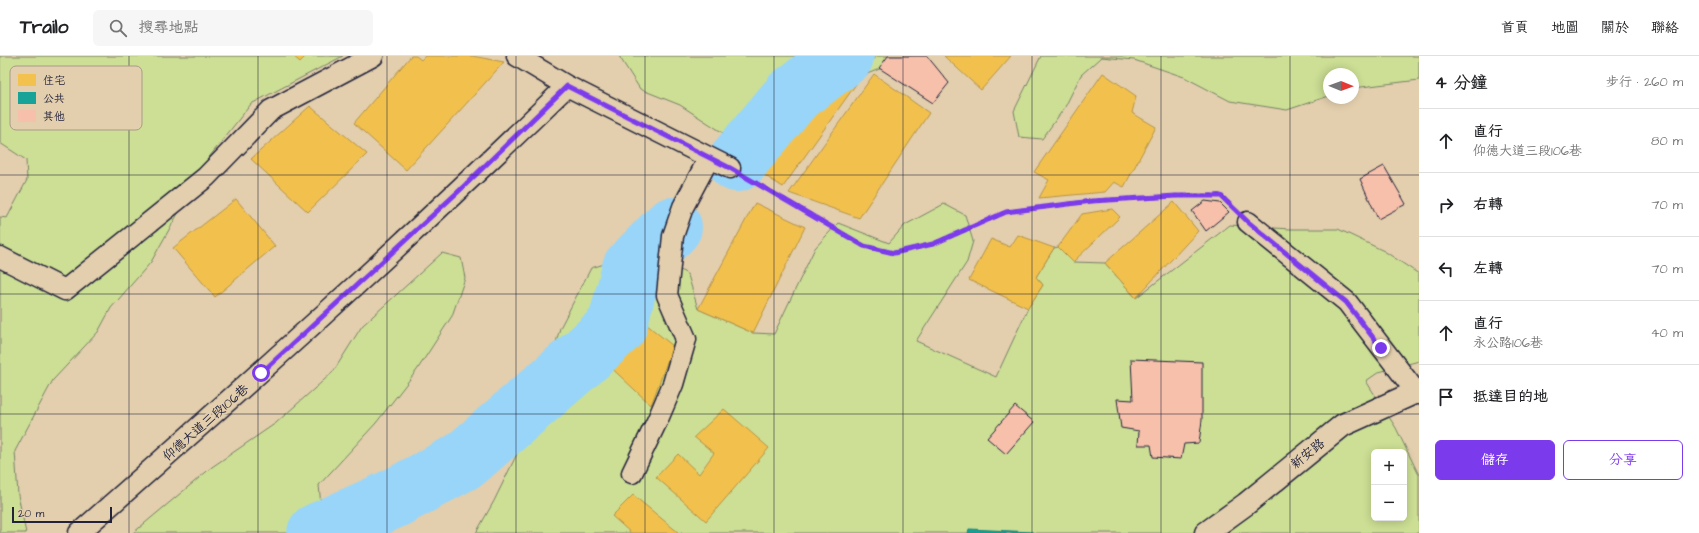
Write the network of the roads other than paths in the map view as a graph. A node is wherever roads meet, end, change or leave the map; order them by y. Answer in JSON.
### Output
{"nodes":[{"id":1,"x":373,"y":56,"type":"edge"},
{"id":2,"x":517,"y":56,"type":"edge"},
{"id":3,"x":567,"y":86,"type":"junction"},
{"id":4,"x":709,"y":158,"type":"junction"},
{"id":5,"x":730,"y":168,"type":"road end"},
{"id":6,"x":1248,"y":222,"type":"road end"},
{"id":7,"x":0,"y":257,"type":"edge"},
{"id":8,"x":1417,"y":392,"type":"edge"},
{"id":9,"x":632,"y":473,"type":"dead end"},
{"id":10,"x":79,"y":533,"type":"edge"},
{"id":11,"x":1206,"y":533,"type":"edge"}],
"edges":[{"from":1,"to":7,"type":"lane"},
{"from":2,"to":3,"type":"lane"},
{"from":3,"to":4,"type":"lane"},
{"from":3,"to":10,"type":"lane","name":"仰德大道三段106巷"},
{"from":4,"to":5,"type":"lane"},
{"from":4,"to":9,"type":"lane"},
{"from":6,"to":8,"type":"lane"},
{"from":8,"to":11,"type":"street","name":"新安路"}]}
